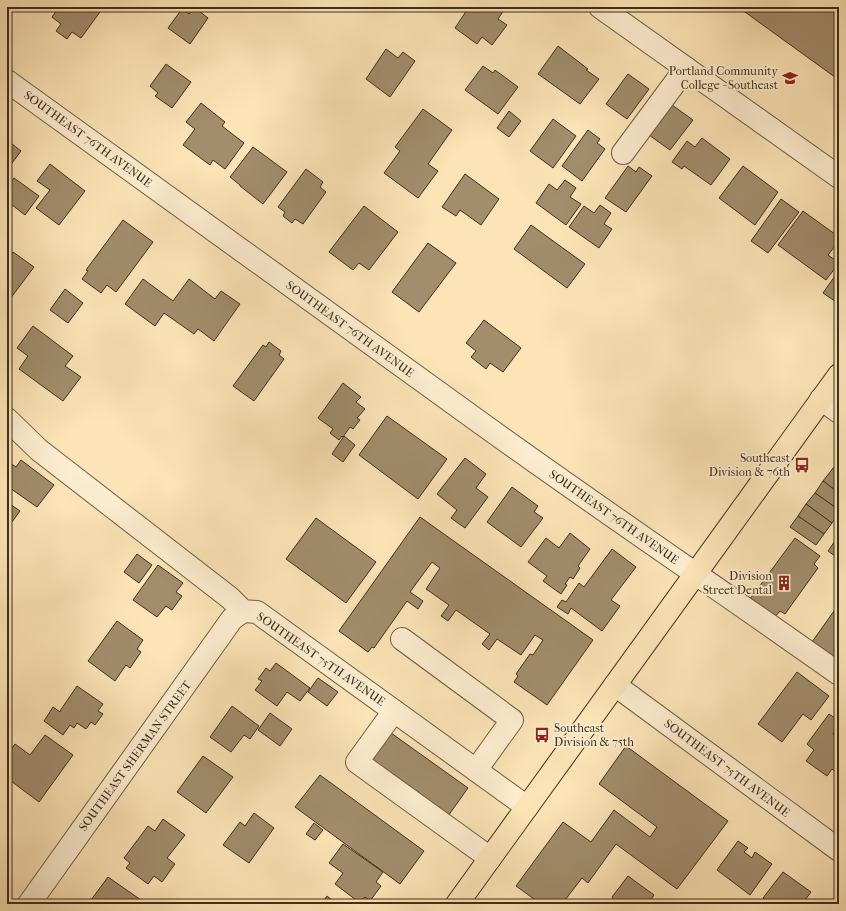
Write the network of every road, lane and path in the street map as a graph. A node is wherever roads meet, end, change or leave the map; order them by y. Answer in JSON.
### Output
{"nodes":[{"id":1,"x":600,"y":7,"type":"edge"},
{"id":2,"x":686,"y":68,"type":"junction"},
{"id":3,"x":7,"y":81,"type":"edge"},
{"id":4,"x":623,"y":153,"type":"dead end"},
{"id":5,"x":839,"y":177,"type":"edge"},
{"id":6,"x":839,"y":375,"type":"edge"},
{"id":7,"x":821,"y":399,"type":"junction"},
{"id":8,"x":839,"y":412,"type":"edge"},
{"id":9,"x":7,"y":420,"type":"edge"},
{"id":10,"x":696,"y":574,"type":"junction"},
{"id":11,"x":243,"y":611,"type":"junction"},
{"id":12,"x":402,"y":639,"type":"dead end"},
{"id":13,"x":839,"y":674,"type":"edge"},
{"id":14,"x":615,"y":685,"type":"junction"},
{"id":15,"x":394,"y":710,"type":"junction"},
{"id":16,"x":476,"y":770,"type":"junction"},
{"id":17,"x":527,"y":807,"type":"junction"},
{"id":18,"x":839,"y":850,"type":"edge"},
{"id":19,"x":490,"y":858,"type":"junction"},
{"id":20,"x":460,"y":903,"type":"edge"},
{"id":21,"x":29,"y":904,"type":"edge"}],
"edges":[{"from":1,"to":2,"type":"street"},
{"from":2,"to":4,"type":"street"},
{"from":2,"to":5,"type":"street"},
{"from":3,"to":10,"type":"street","name":"SOUTHEAST 76TH AVENUE"},
{"from":6,"to":7,"type":"main road"},
{"from":7,"to":8,"type":"street"},
{"from":7,"to":10,"type":"main road"},
{"from":9,"to":11,"type":"street","name":"SOUTHEAST 75TH AVENUE"},
{"from":10,"to":13,"type":"street","name":"SOUTHEAST 76TH AVENUE"},
{"from":10,"to":14,"type":"main road"},
{"from":11,"to":15,"type":"street","name":"SOUTHEAST 75TH AVENUE"},
{"from":11,"to":21,"type":"street","name":"SOUTHEAST SHERMAN STREET"},
{"from":12,"to":16,"type":"street"},
{"from":14,"to":17,"type":"main road"},
{"from":14,"to":18,"type":"street","name":"SOUTHEAST 75TH AVENUE"},
{"from":15,"to":16,"type":"street","name":"SOUTHEAST 75TH AVENUE"},
{"from":15,"to":19,"type":"street"},
{"from":16,"to":17,"type":"street","name":"SOUTHEAST 75TH AVENUE"},
{"from":17,"to":19,"type":"main road"},
{"from":19,"to":20,"type":"main road"}]}
